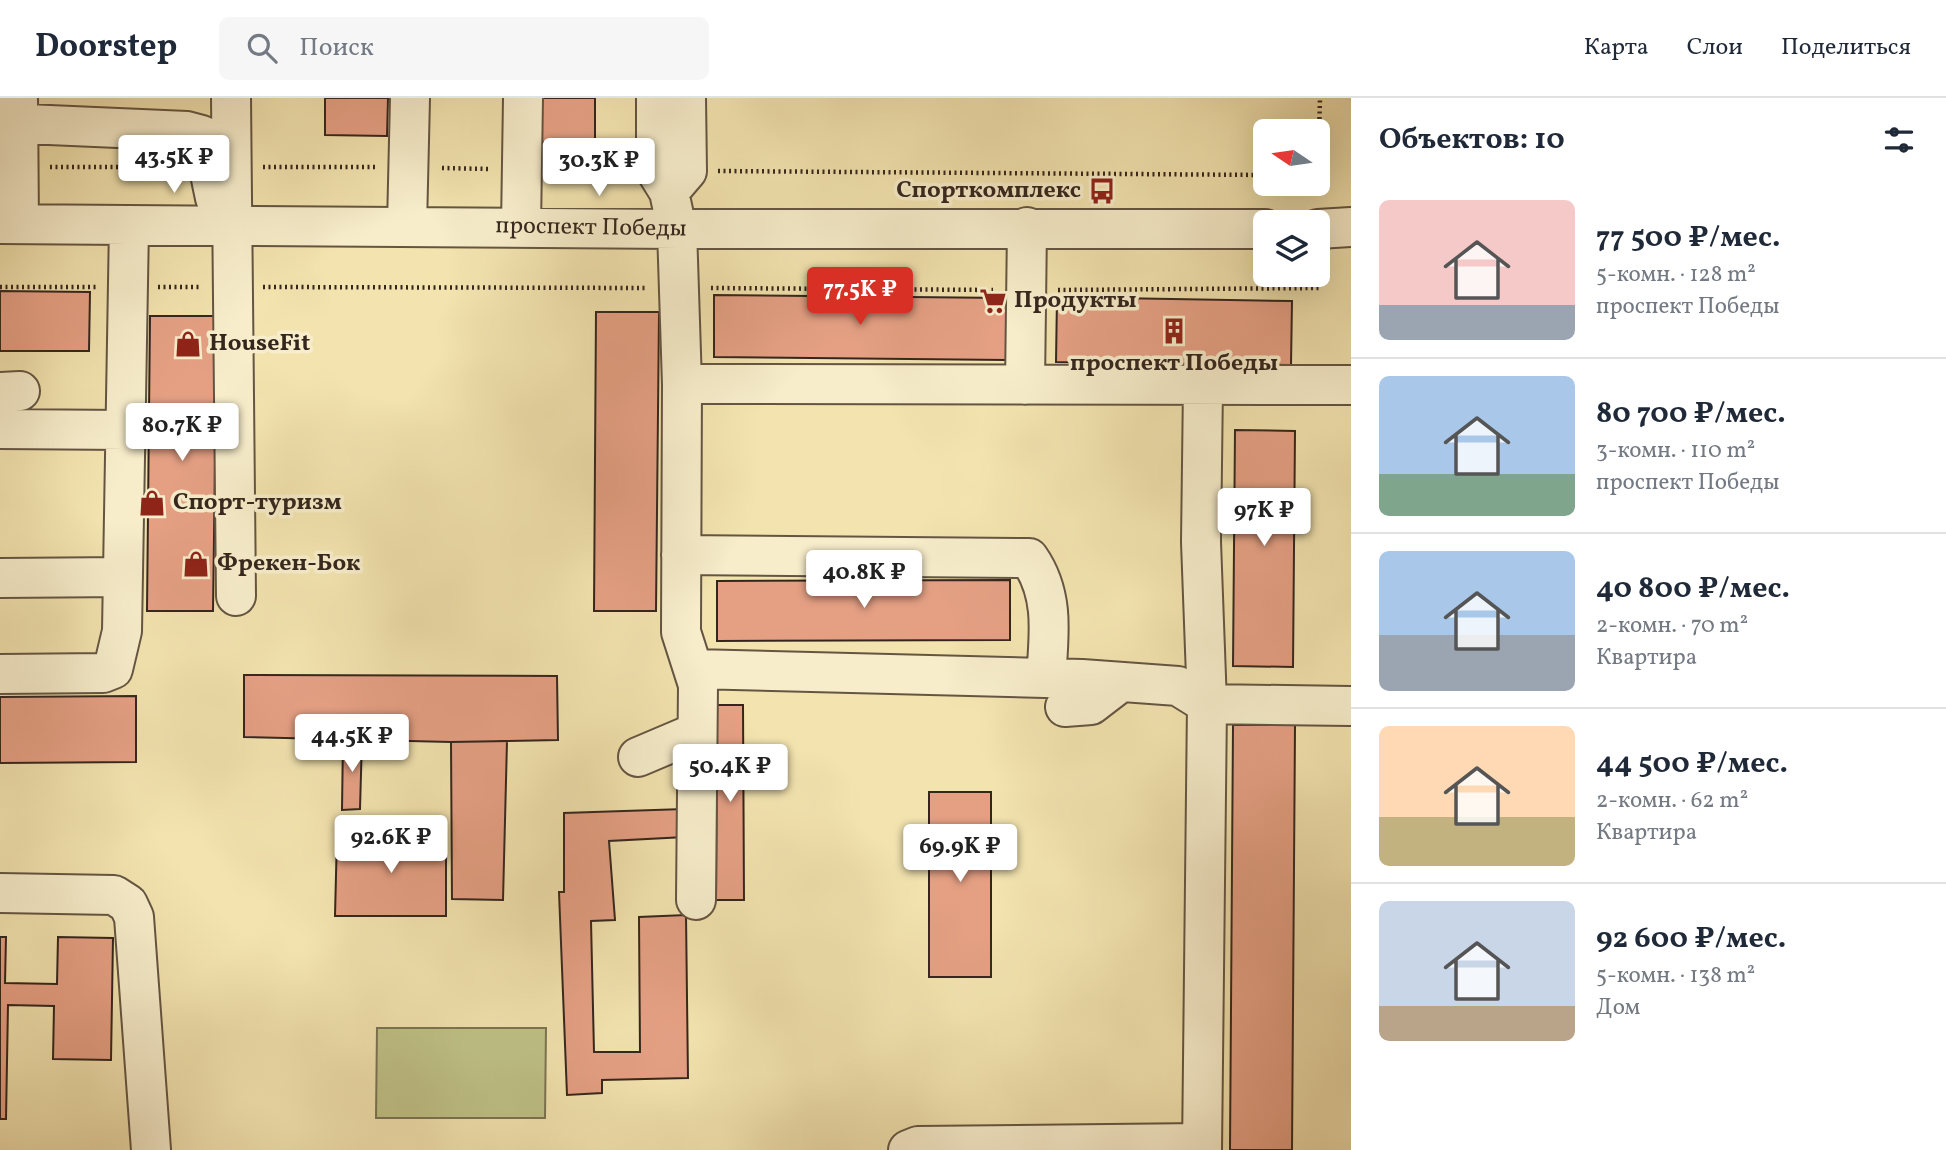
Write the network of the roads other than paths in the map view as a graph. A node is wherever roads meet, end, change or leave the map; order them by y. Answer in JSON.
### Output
{"nodes":[{"id":1,"x":231,"y":98,"type":"edge"},
{"id":2,"x":410,"y":98,"type":"edge"},
{"id":3,"x":523,"y":98,"type":"edge"},
{"id":4,"x":656,"y":98,"type":"edge"},
{"id":5,"x":686,"y":98,"type":"edge"},
{"id":6,"x":24,"y":117,"type":"edge"},
{"id":7,"x":669,"y":192,"type":"junction"},
{"id":8,"x":9,"y":224,"type":"edge"},
{"id":9,"x":129,"y":225,"type":"junction"},
{"id":10,"x":227,"y":225,"type":"junction"},
{"id":11,"x":407,"y":226,"type":"junction"},
{"id":12,"x":521,"y":227,"type":"junction"},
{"id":13,"x":1027,"y":227,"type":"junction"},
{"id":14,"x":1351,"y":228,"type":"edge"},
{"id":15,"x":677,"y":229,"type":"junction"},
{"id":16,"x":1253,"y":229,"type":"edge"},
{"id":17,"x":1330,"y":229,"type":"edge"},
{"id":18,"x":682,"y":384,"type":"junction"},
{"id":19,"x":1025,"y":385,"type":"junction"},
{"id":20,"x":1351,"y":385,"type":"edge"},
{"id":21,"x":1203,"y":386,"type":"junction"},
{"id":22,"x":0,"y":429,"type":"edge"},
{"id":23,"x":125,"y":430,"type":"junction"},
{"id":24,"x":681,"y":555,"type":"junction"},
{"id":25,"x":122,"y":577,"type":"junction"},
{"id":26,"x":0,"y":578,"type":"edge"},
{"id":27,"x":236,"y":596,"type":"dead end"},
{"id":28,"x":694,"y":669,"type":"junction"},
{"id":29,"x":0,"y":674,"type":"edge"},
{"id":30,"x":1056,"y":693,"type":"junction"},
{"id":31,"x":1207,"y":704,"type":"junction"},
{"id":32,"x":1351,"y":706,"type":"edge"},
{"id":33,"x":697,"y":732,"type":"junction"},
{"id":34,"x":638,"y":757,"type":"dead end"},
{"id":35,"x":0,"y":893,"type":"edge"},
{"id":36,"x":696,"y":900,"type":"dead end"},
{"id":37,"x":1202,"y":1146,"type":"edge"},
{"id":38,"x":151,"y":1150,"type":"edge"},
{"id":39,"x":908,"y":1150,"type":"edge"}],
"edges":[{"from":1,"to":10,"type":"street"},
{"from":2,"to":11,"type":"street"},
{"from":3,"to":12,"type":"street"},
{"from":4,"to":7,"type":"street"},
{"from":5,"to":7,"type":"street"},
{"from":6,"to":8,"type":"street"},
{"from":6,"to":10,"type":"street"},
{"from":7,"to":15,"type":"street"},
{"from":8,"to":9,"type":"street","name":"проспект Победы"},
{"from":9,"to":10,"type":"street","name":"проспект Победы"},
{"from":9,"to":23,"type":"street"},
{"from":10,"to":11,"type":"street","name":"проспект Победы"},
{"from":10,"to":27,"type":"street"},
{"from":11,"to":12,"type":"street","name":"проспект Победы"},
{"from":12,"to":15,"type":"street","name":"проспект Победы"},
{"from":13,"to":15,"type":"street","name":"проспект Победы"},
{"from":13,"to":16,"type":"street","name":"проспект Победы"},
{"from":13,"to":19,"type":"street"},
{"from":14,"to":17,"type":"street"},
{"from":15,"to":18,"type":"street"},
{"from":18,"to":19,"type":"street"},
{"from":18,"to":24,"type":"street"},
{"from":19,"to":21,"type":"street"},
{"from":20,"to":21,"type":"street"},
{"from":21,"to":31,"type":"street"},
{"from":22,"to":23,"type":"street"},
{"from":23,"to":25,"type":"street"},
{"from":24,"to":28,"type":"street"},
{"from":24,"to":30,"type":"street"},
{"from":25,"to":26,"type":"street"},
{"from":25,"to":29,"type":"street"},
{"from":28,"to":30,"type":"street"},
{"from":28,"to":33,"type":"street"},
{"from":30,"to":31,"type":"street"},
{"from":31,"to":32,"type":"street"},
{"from":31,"to":37,"type":"street"},
{"from":33,"to":34,"type":"street"},
{"from":33,"to":36,"type":"street"},
{"from":35,"to":38,"type":"street"},
{"from":37,"to":39,"type":"street"}]}
